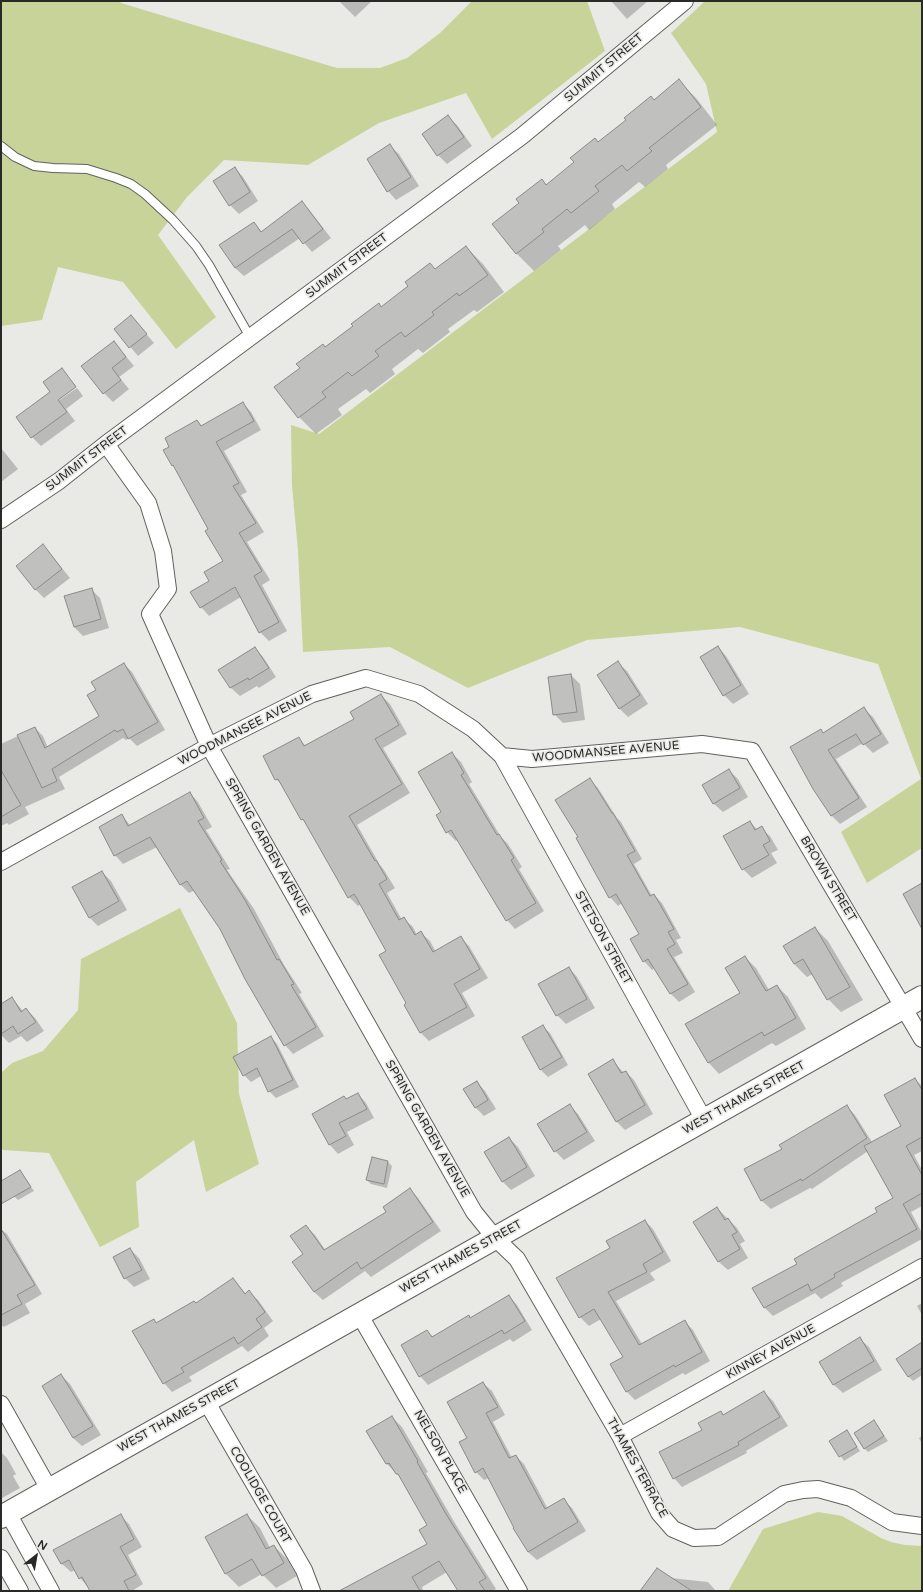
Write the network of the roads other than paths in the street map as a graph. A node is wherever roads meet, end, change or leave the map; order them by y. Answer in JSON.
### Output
{"nodes":[{"id":1,"x":685,"y":1,"type":"edge"},
{"id":2,"x":1,"y":146,"type":"edge"},
{"id":3,"x":250,"y":337,"type":"junction"},
{"id":4,"x":106,"y":444,"type":"junction"},
{"id":5,"x":1,"y":520,"type":"edge"},
{"id":6,"x":209,"y":746,"type":"junction"},
{"id":7,"x":752,"y":751,"type":"joint"},
{"id":8,"x":502,"y":756,"type":"junction"},
{"id":9,"x":1,"y":862,"type":"edge"},
{"id":10,"x":913,"y":1002,"type":"edge"},
{"id":11,"x":922,"y":1039,"type":"edge"},
{"id":12,"x":704,"y":1120,"type":"junction"},
{"id":13,"x":495,"y":1238,"type":"junction"},
{"id":14,"x":922,"y":1267,"type":"edge"},
{"id":15,"x":360,"y":1314,"type":"junction"},
{"id":16,"x":206,"y":1401,"type":"junction"},
{"id":17,"x":1,"y":1404,"type":"edge"},
{"id":18,"x":620,"y":1436,"type":"junction"},
{"id":19,"x":49,"y":1489,"type":"junction"},
{"id":20,"x":4,"y":1515,"type":"edge"},
{"id":21,"x":922,"y":1526,"type":"edge"},
{"id":22,"x":1,"y":1558,"type":"edge"},
{"id":23,"x":20,"y":1591,"type":"edge"},
{"id":24,"x":51,"y":1591,"type":"edge"},
{"id":25,"x":312,"y":1591,"type":"edge"},
{"id":26,"x":519,"y":1591,"type":"edge"}],
"edges":[{"from":1,"to":3,"type":"street","name":"SUMMIT STREET"},
{"from":2,"to":3,"type":"lane"},
{"from":3,"to":4,"type":"street","name":"SUMMIT STREET"},
{"from":4,"to":5,"type":"street","name":"SUMMIT STREET"},
{"from":4,"to":6,"type":"street","name":"SPRING GARDEN AVENUE"},
{"from":6,"to":8,"type":"street","name":"WOODMANSEE AVENUE"},
{"from":6,"to":9,"type":"street","name":"WOODMANSEE AVENUE"},
{"from":6,"to":13,"type":"street","name":"SPRING GARDEN AVENUE"},
{"from":7,"to":8,"type":"street","name":"WOODMANSEE AVENUE"},
{"from":7,"to":10,"type":"street","name":"BROWN STREET"},
{"from":8,"to":12,"type":"street","name":"STETSON STREET"},
{"from":10,"to":11,"type":"street","name":"BROWN STREET"},
{"from":10,"to":12,"type":"main road","name":"WEST THAMES STREET"},
{"from":12,"to":13,"type":"main road","name":"WEST THAMES STREET"},
{"from":13,"to":15,"type":"main road","name":"WEST THAMES STREET"},
{"from":13,"to":18,"type":"street","name":"THAMES TERRACE"},
{"from":14,"to":18,"type":"street","name":"KINNEY AVENUE"},
{"from":15,"to":16,"type":"main road","name":"WEST THAMES STREET"},
{"from":15,"to":26,"type":"street","name":"NELSON PLACE"},
{"from":16,"to":19,"type":"main road","name":"WEST THAMES STREET"},
{"from":16,"to":25,"type":"street","name":"COOLIDGE COURT"},
{"from":17,"to":19,"type":"street"},
{"from":18,"to":21,"type":"street","name":"THAMES TERRACE"},
{"from":19,"to":20,"type":"main road","name":"WEST THAMES STREET"},
{"from":20,"to":24,"type":"street"},
{"from":22,"to":23,"type":"street"}]}
